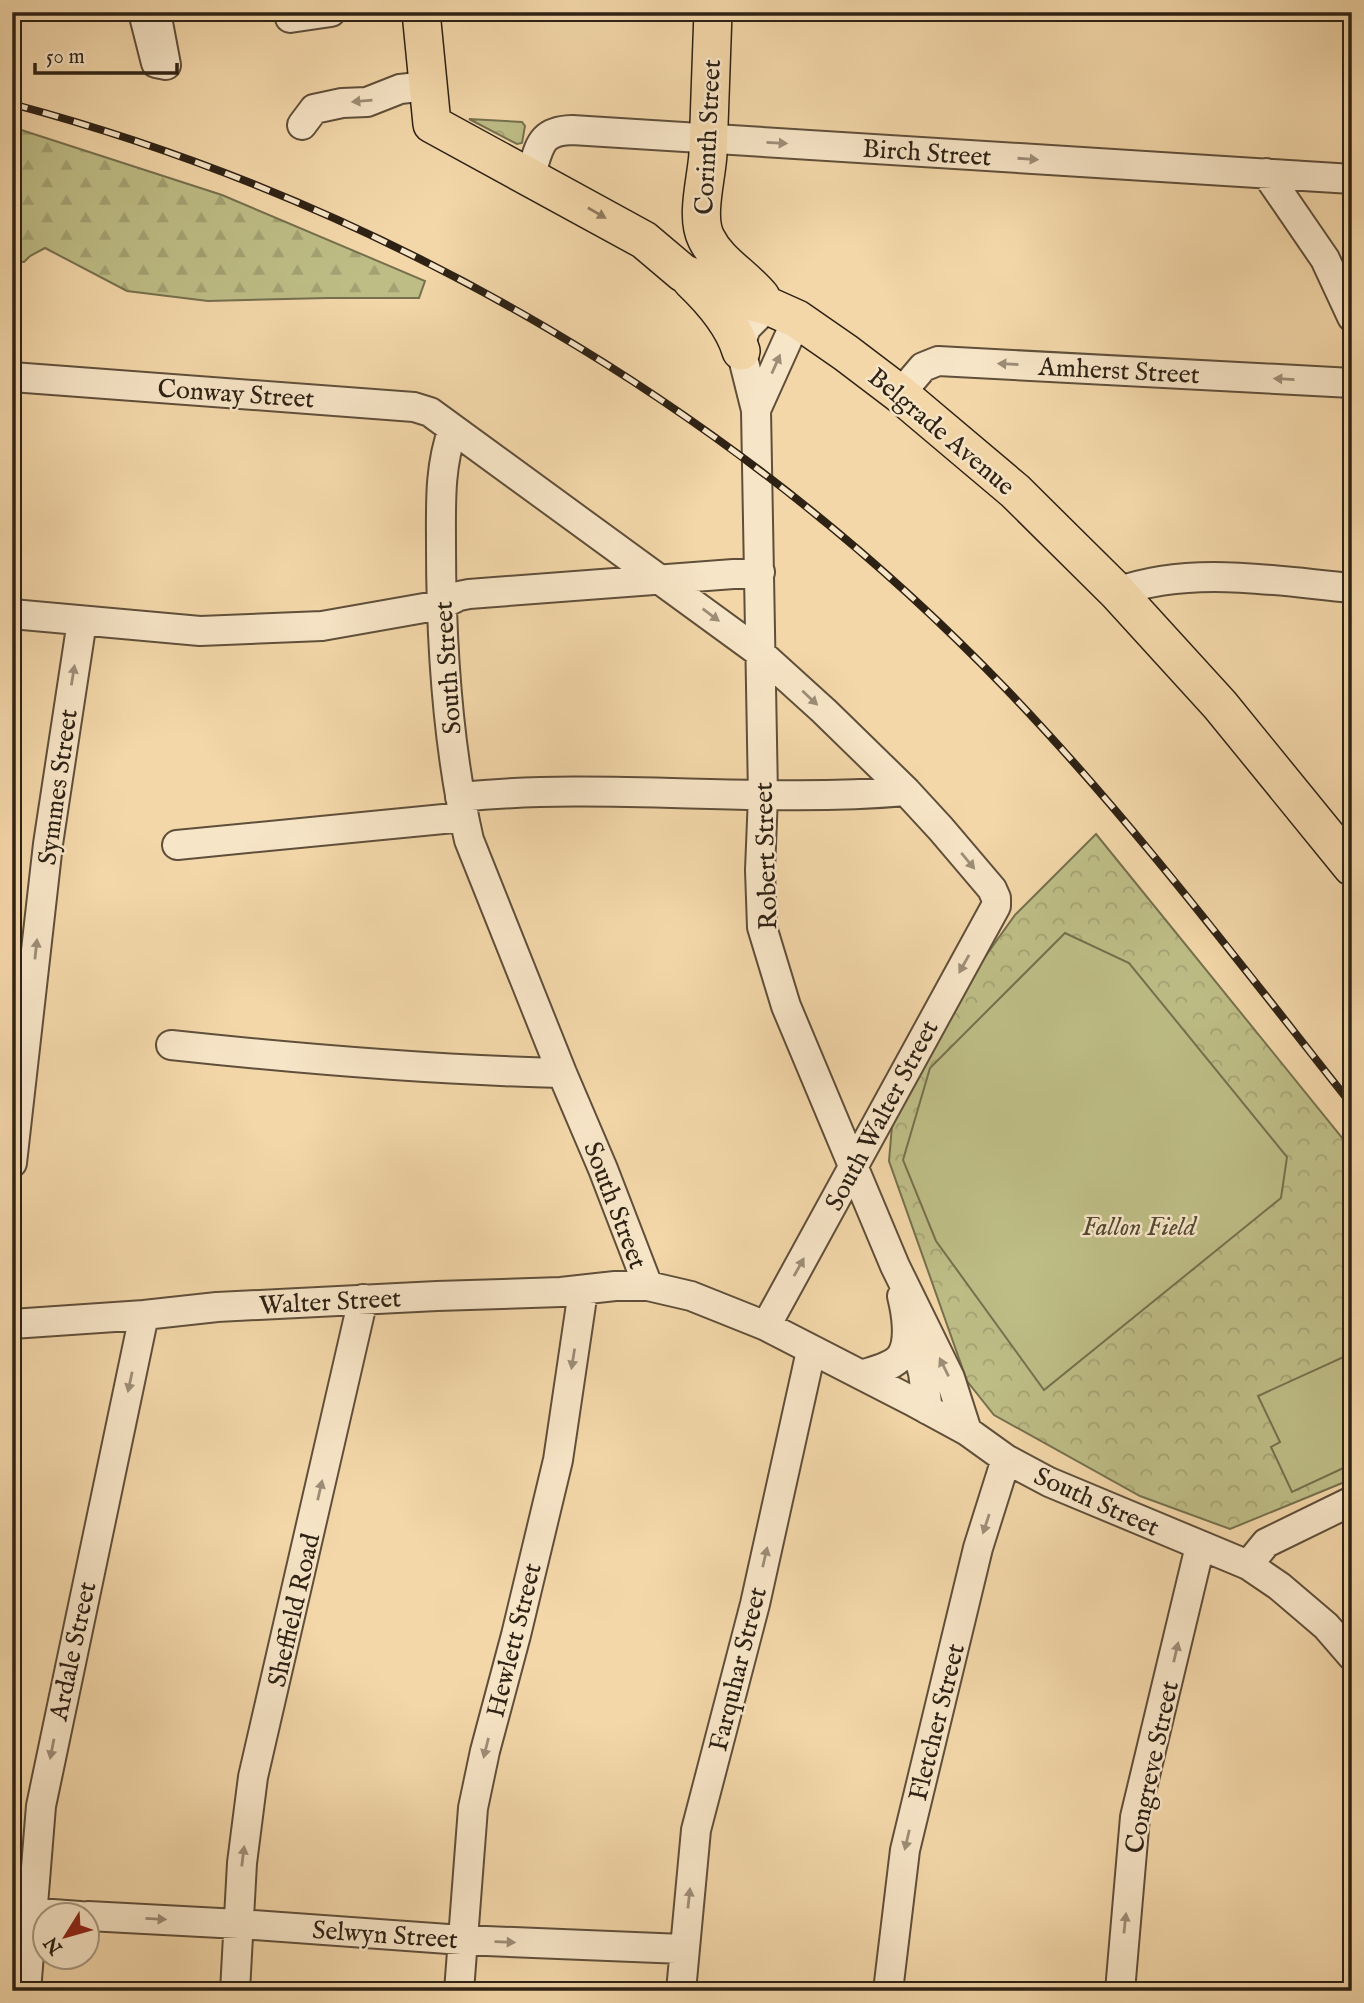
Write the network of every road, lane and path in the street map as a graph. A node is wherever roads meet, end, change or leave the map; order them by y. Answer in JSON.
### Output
{"nodes":[{"id":1,"x":143,"y":12,"type":"edge"},
{"id":2,"x":156,"y":12,"type":"edge"},
{"id":3,"x":331,"y":12,"type":"edge"},
{"id":4,"x":421,"y":12,"type":"edge"},
{"id":5,"x":713,"y":12,"type":"edge"},
{"id":6,"x":290,"y":18,"type":"dead end"},
{"id":7,"x":427,"y":86,"type":"junction"},
{"id":8,"x":302,"y":125,"type":"dead end"},
{"id":9,"x":708,"y":140,"type":"junction"},
{"id":10,"x":1266,"y":173,"type":"junction"},
{"id":11,"x":530,"y":176,"type":"junction"},
{"id":12,"x":1352,"y":179,"type":"edge"},
{"id":13,"x":701,"y":222,"type":"junction"},
{"id":14,"x":644,"y":240,"type":"junction"},
{"id":15,"x":682,"y":273,"type":"junction"},
{"id":16,"x":783,"y":313,"type":"junction"},
{"id":17,"x":1352,"y":317,"type":"edge"},
{"id":18,"x":741,"y":351,"type":"junction"},
{"id":19,"x":12,"y":377,"type":"edge"},
{"id":20,"x":1352,"y":383,"type":"edge"},
{"id":21,"x":900,"y":394,"type":"junction"},
{"id":22,"x":756,"y":410,"type":"junction"},
{"id":23,"x":453,"y":429,"type":"junction"},
{"id":24,"x":760,"y":572,"type":"junction"},
{"id":25,"x":662,"y":579,"type":"junction"},
{"id":26,"x":1352,"y":588,"type":"edge"},
{"id":27,"x":1117,"y":592,"type":"junction"},
{"id":28,"x":441,"y":605,"type":"junction"},
{"id":29,"x":12,"y":614,"type":"edge"},
{"id":30,"x":82,"y":621,"type":"junction"},
{"id":31,"x":759,"y":652,"type":"junction"},
{"id":32,"x":905,"y":791,"type":"junction"},
{"id":33,"x":763,"y":796,"type":"junction"},
{"id":34,"x":462,"y":807,"type":"junction"},
{"id":35,"x":177,"y":845,"type":"dead end"},
{"id":36,"x":1352,"y":867,"type":"edge"},
{"id":37,"x":996,"y":904,"type":"joint"},
{"id":38,"x":171,"y":1045,"type":"dead end"},
{"id":39,"x":562,"y":1073,"type":"junction"},
{"id":40,"x":12,"y":1163,"type":"edge"},
{"id":41,"x":853,"y":1166,"type":"junction"},
{"id":42,"x":895,"y":1266,"type":"junction"},
{"id":43,"x":648,"y":1286,"type":"junction"},
{"id":44,"x":583,"y":1291,"type":"junction"},
{"id":45,"x":363,"y":1299,"type":"junction"},
{"id":46,"x":905,"y":1305,"type":"junction"},
{"id":47,"x":144,"y":1315,"type":"junction"},
{"id":48,"x":12,"y":1324,"type":"edge"},
{"id":49,"x":766,"y":1326,"type":"junction"},
{"id":50,"x":811,"y":1351,"type":"junction"},
{"id":51,"x":861,"y":1375,"type":"junction"},
{"id":52,"x":928,"y":1410,"type":"junction"},
{"id":53,"x":967,"y":1431,"type":"junction"},
{"id":54,"x":1006,"y":1459,"type":"junction"},
{"id":55,"x":1352,"y":1501,"type":"edge"},
{"id":56,"x":1200,"y":1546,"type":"junction"},
{"id":57,"x":1248,"y":1566,"type":"junction"},
{"id":58,"x":1352,"y":1656,"type":"edge"},
{"id":59,"x":22,"y":1912,"type":"edge"},
{"id":60,"x":102,"y":1917,"type":"edge"},
{"id":61,"x":239,"y":1924,"type":"junction"},
{"id":62,"x":462,"y":1940,"type":"junction"},
{"id":63,"x":683,"y":1949,"type":"junction"},
{"id":64,"x":26,"y":1991,"type":"edge"},
{"id":65,"x":235,"y":1991,"type":"edge"},
{"id":66,"x":458,"y":1991,"type":"edge"},
{"id":67,"x":681,"y":1991,"type":"edge"},
{"id":68,"x":888,"y":1991,"type":"edge"},
{"id":69,"x":1120,"y":1991,"type":"edge"}],
"edges":[{"from":1,"to":2,"type":"street"},
{"from":3,"to":6,"type":"street"},
{"from":4,"to":7,"type":"main road"},
{"from":5,"to":9,"type":"main road","name":"Corinth Street"},
{"from":7,"to":8,"type":"street","one_way":true},
{"from":7,"to":11,"type":"main road","name":"Belgrade Avenue"},
{"from":9,"to":10,"type":"street","name":"Birch Street","one_way":true},
{"from":9,"to":11,"type":"street","name":"Birch Street"},
{"from":9,"to":13,"type":"main road","name":"Corinth Street"},
{"from":10,"to":12,"type":"street","name":"Birch Street"},
{"from":10,"to":17,"type":"street"},
{"from":11,"to":14,"type":"main road","name":"Belgrade Avenue","one_way":true},
{"from":13,"to":14,"type":"main road"},
{"from":13,"to":16,"type":"main road","name":"Corinth Street"},
{"from":14,"to":15,"type":"main road","name":"Belgrade Avenue"},
{"from":15,"to":16,"type":"main road","name":"Belgrade Avenue"},
{"from":15,"to":18,"type":"main road"},
{"from":16,"to":18,"type":"street"},
{"from":16,"to":21,"type":"main road","name":"Belgrade Avenue"},
{"from":22,"to":16,"type":"street","name":"Robert Street","one_way":true},
{"from":18,"to":22,"type":"street","name":"Robert Street"},
{"from":19,"to":23,"type":"street","name":"Conway Street"},
{"from":20,"to":21,"type":"street","name":"Amherst Street","one_way":true},
{"from":21,"to":27,"type":"main road","name":"Belgrade Avenue"},
{"from":22,"to":24,"type":"street","name":"Robert Street"},
{"from":23,"to":25,"type":"street","name":"Conway Street"},
{"from":23,"to":28,"type":"street","name":"South Street"},
{"from":24,"to":25,"type":"street"},
{"from":24,"to":31,"type":"street","name":"Robert Street"},
{"from":25,"to":28,"type":"street"},
{"from":25,"to":31,"type":"street","name":"Conway Street","one_way":true},
{"from":26,"to":27,"type":"street"},
{"from":27,"to":36,"type":"main road","name":"Belgrade Avenue"},
{"from":28,"to":30,"type":"street"},
{"from":28,"to":34,"type":"street","name":"South Street"},
{"from":29,"to":30,"type":"street"},
{"from":40,"to":30,"type":"street","name":"Symmes Street","one_way":true},
{"from":31,"to":32,"type":"street","name":"Conway Street","one_way":true},
{"from":31,"to":33,"type":"street","name":"Robert Street"},
{"from":32,"to":33,"type":"street"},
{"from":32,"to":37,"type":"street","name":"Conway Street","one_way":true},
{"from":33,"to":34,"type":"street"},
{"from":33,"to":41,"type":"street","name":"Robert Street"},
{"from":34,"to":35,"type":"street"},
{"from":34,"to":39,"type":"street","name":"South Street"},
{"from":37,"to":41,"type":"street","name":"South Walter Street","one_way":true},
{"from":38,"to":39,"type":"street"},
{"from":39,"to":43,"type":"street","name":"South Street"},
{"from":41,"to":42,"type":"street","name":"Robert Street"},
{"from":49,"to":41,"type":"street","name":"South Walter Street","one_way":true},
{"from":42,"to":46,"type":"street"},
{"from":53,"to":42,"type":"street","name":"Robert Street","one_way":true},
{"from":43,"to":44,"type":"street","name":"Walter Street"},
{"from":43,"to":49,"type":"street","name":"South Street"},
{"from":44,"to":45,"type":"street","name":"Walter Street"},
{"from":44,"to":62,"type":"street","name":"Hewlett Street","one_way":true},
{"from":45,"to":47,"type":"street","name":"Walter Street"},
{"from":61,"to":45,"type":"street","name":"Sheffield Road","one_way":true},
{"from":46,"to":51,"type":"street"},
{"from":46,"to":52,"type":"street"},
{"from":47,"to":48,"type":"street","name":"Walter Street"},
{"from":47,"to":59,"type":"street","name":"Ardale Street","one_way":true},
{"from":49,"to":50,"type":"street","name":"South Street"},
{"from":50,"to":51,"type":"street","name":"South Street"},
{"from":63,"to":50,"type":"street","name":"Farquhar Street","one_way":true},
{"from":51,"to":52,"type":"street","name":"South Street"},
{"from":52,"to":53,"type":"street","name":"South Street"},
{"from":53,"to":54,"type":"street","name":"South Street"},
{"from":54,"to":56,"type":"street","name":"South Street"},
{"from":54,"to":68,"type":"street","name":"Fletcher Street","one_way":true},
{"from":55,"to":57,"type":"street"},
{"from":56,"to":57,"type":"street","name":"South Street"},
{"from":69,"to":56,"type":"street","name":"Congreve Street","one_way":true},
{"from":57,"to":58,"type":"street","name":"South Street"},
{"from":59,"to":64,"type":"street","name":"Ardale Street"},
{"from":60,"to":61,"type":"street","name":"Selwyn Street","one_way":true},
{"from":61,"to":62,"type":"street","name":"Selwyn Street"},
{"from":61,"to":65,"type":"street","name":"Sheffield Road"},
{"from":62,"to":63,"type":"street","name":"Selwyn Street","one_way":true},
{"from":62,"to":66,"type":"street","name":"Hewlett Street"},
{"from":63,"to":67,"type":"street","name":"Farquhar Street"}]}
